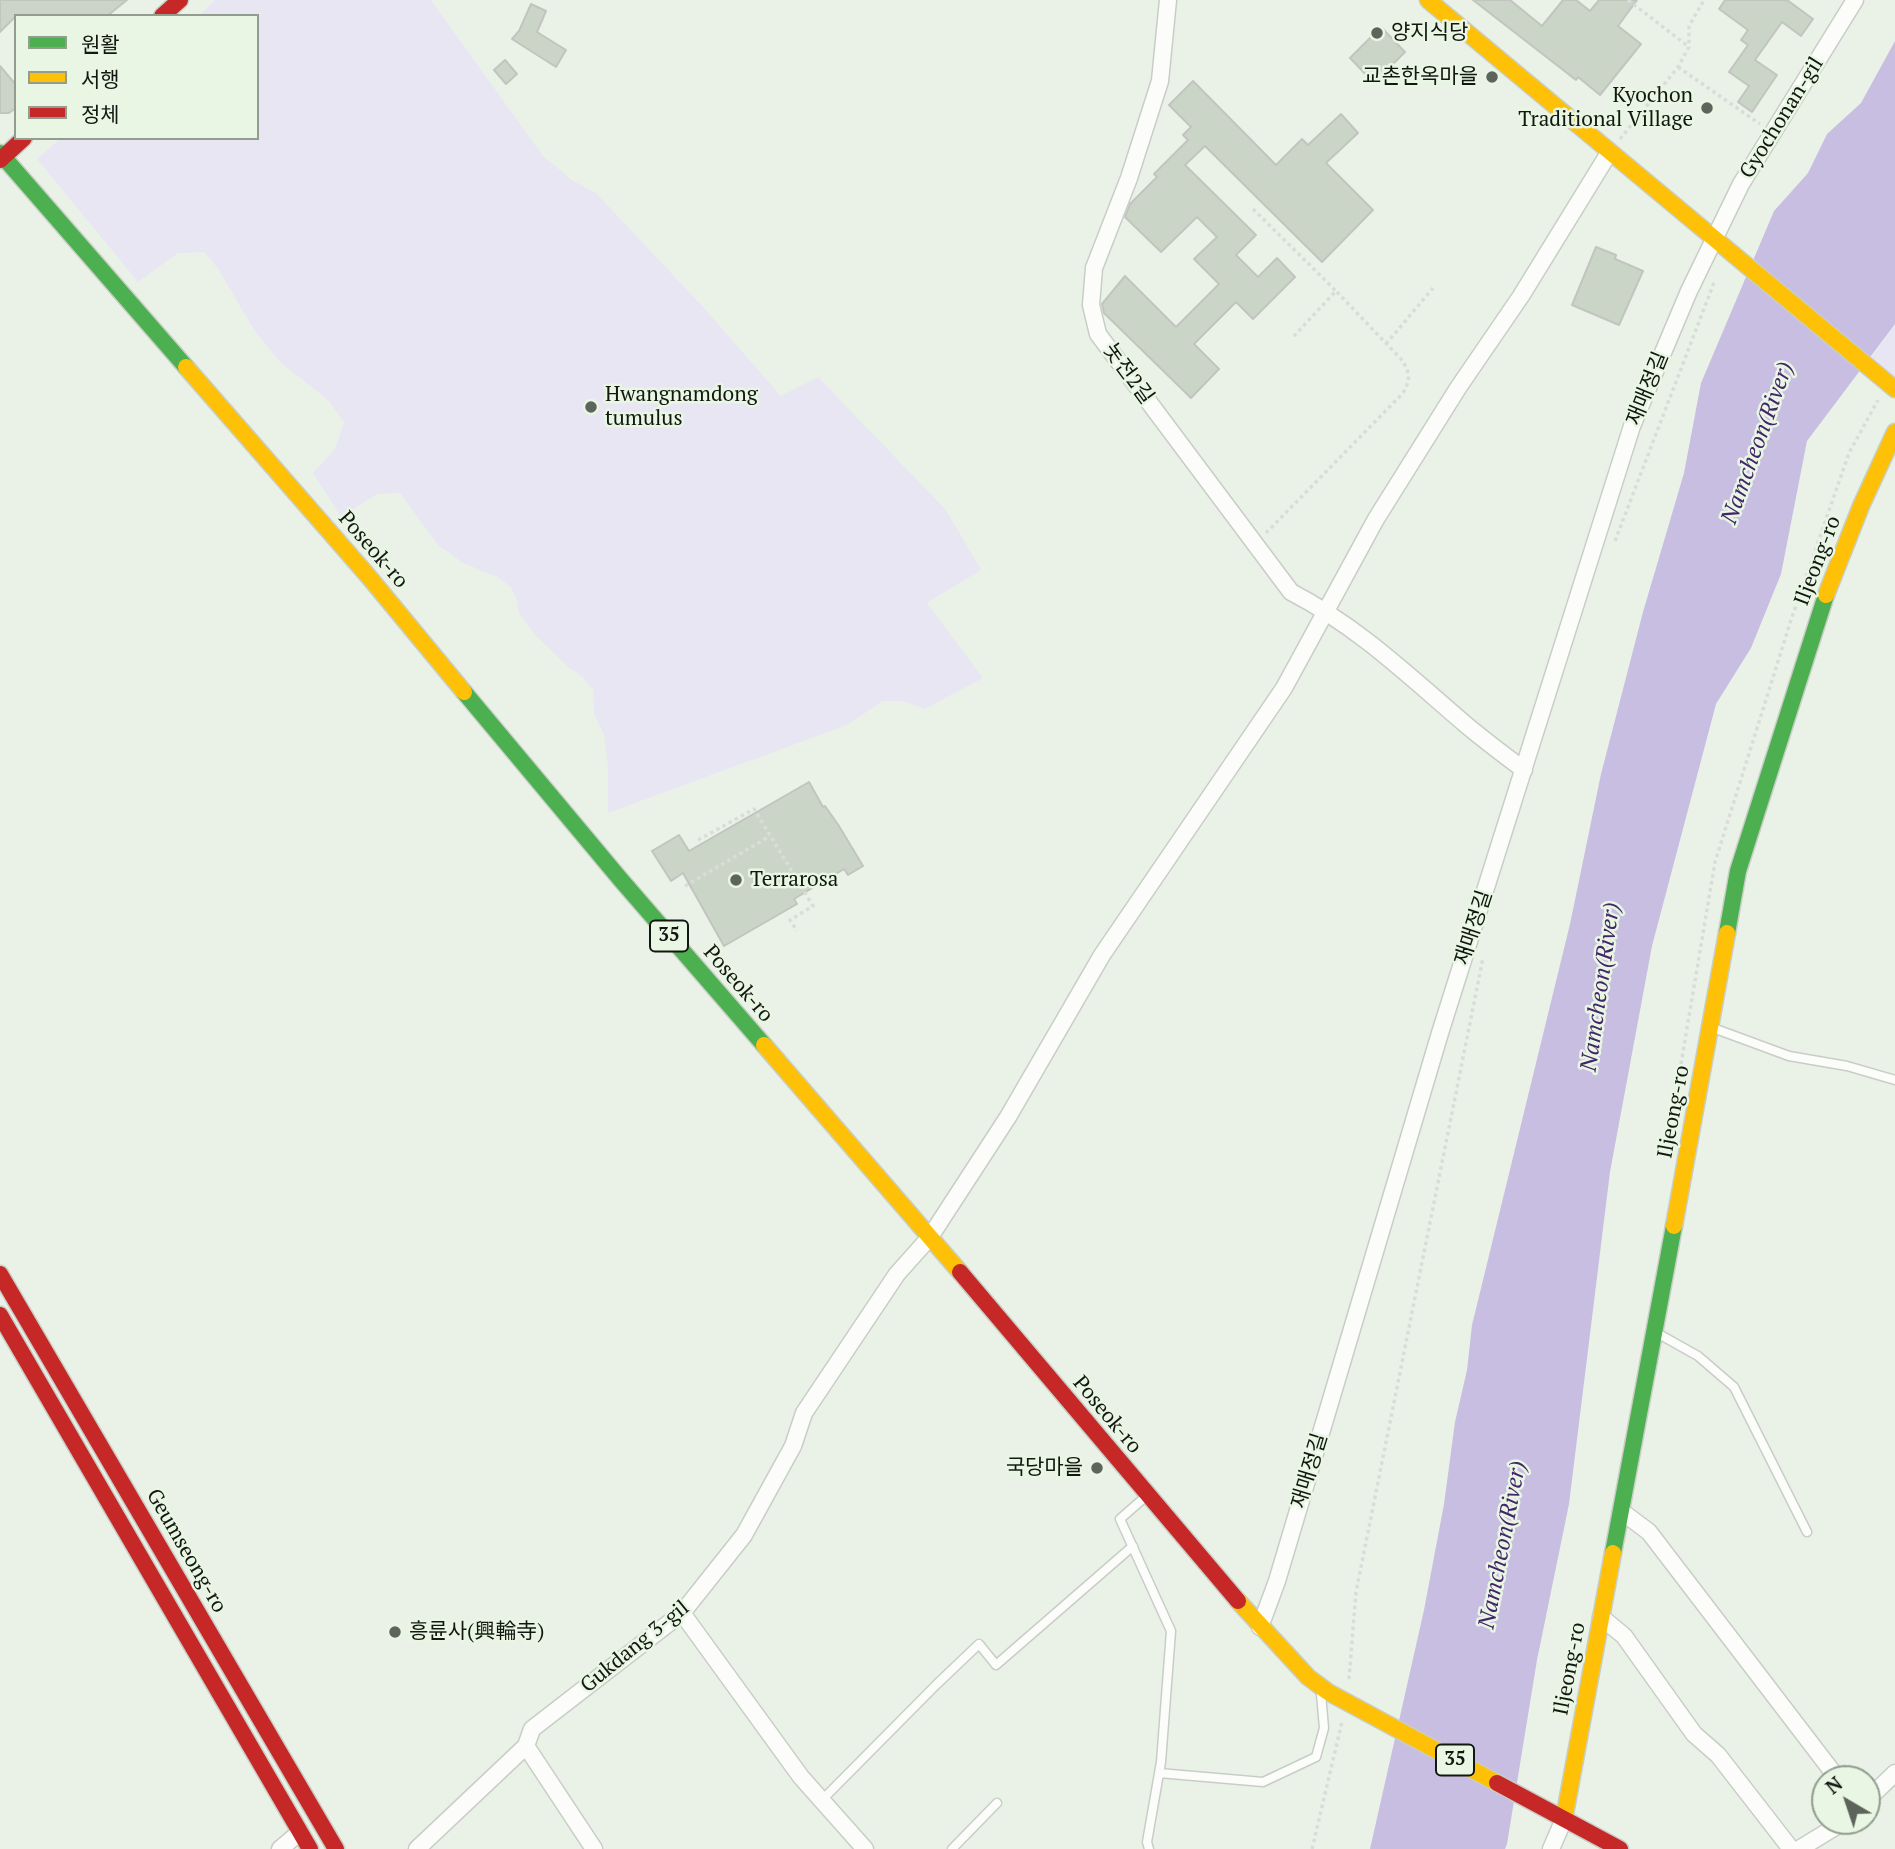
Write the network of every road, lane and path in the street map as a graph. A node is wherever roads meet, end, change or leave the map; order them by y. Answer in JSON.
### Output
{"nodes":[{"id":1,"x":1168,"y":0,"type":"edge"},
{"id":2,"x":1429,"y":0,"type":"edge"},
{"id":3,"x":1628,"y":0,"type":"edge"},
{"id":4,"x":1704,"y":0,"type":"edge"},
{"id":5,"x":1855,"y":0,"type":"edge"},
{"id":6,"x":1689,"y":47,"type":"junction"},
{"id":7,"x":1678,"y":68,"type":"junction"},
{"id":8,"x":1772,"y":133,"type":"junction"},
{"id":9,"x":22,"y":140,"type":"edge"},
{"id":10,"x":1609,"y":153,"type":"junction"},
{"id":11,"x":1,"y":157,"type":"edge"},
{"id":12,"x":1253,"y":209,"type":"dead end"},
{"id":13,"x":1721,"y":244,"type":"junction"},
{"id":14,"x":1433,"y":288,"type":"dead end"},
{"id":15,"x":1336,"y":291,"type":"junction"},
{"id":16,"x":1293,"y":337,"type":"dead end"},
{"id":17,"x":1386,"y":344,"type":"junction"},
{"id":18,"x":1889,"y":384,"type":"edge"},
{"id":19,"x":1895,"y":432,"type":"edge"},
{"id":20,"x":1254,"y":544,"type":"junction"},
{"id":21,"x":1613,"y":547,"type":"dead end"},
{"id":22,"x":1326,"y":610,"type":"junction"},
{"id":23,"x":1524,"y":770,"type":"junction"},
{"id":24,"x":771,"y":836,"type":"junction"},
{"id":25,"x":698,"y":840,"type":"dead end"},
{"id":26,"x":685,"y":886,"type":"dead end"},
{"id":27,"x":797,"y":931,"type":"dead end"},
{"id":28,"x":1484,"y":952,"type":"dead end"},
{"id":29,"x":1711,"y":1027,"type":"junction"},
{"id":30,"x":1895,"y":1080,"type":"edge"},
{"id":31,"x":930,"y":1237,"type":"junction"},
{"id":32,"x":0,"y":1274,"type":"edge"},
{"id":33,"x":0,"y":1315,"type":"edge"},
{"id":34,"x":1654,"y":1332,"type":"junction"},
{"id":35,"x":1147,"y":1496,"type":"junction"},
{"id":36,"x":1621,"y":1511,"type":"junction"},
{"id":37,"x":1807,"y":1532,"type":"dead end"},
{"id":38,"x":1132,"y":1546,"type":"junction"},
{"id":39,"x":682,"y":1613,"type":"junction"},
{"id":40,"x":1601,"y":1617,"type":"junction"},
{"id":41,"x":1260,"y":1627,"type":"junction"},
{"id":42,"x":1321,"y":1687,"type":"junction"},
{"id":43,"x":1346,"y":1703,"type":"junction"},
{"id":44,"x":526,"y":1746,"type":"junction"},
{"id":45,"x":1827,"y":1765,"type":"edge"},
{"id":46,"x":1159,"y":1773,"type":"junction"},
{"id":47,"x":1895,"y":1773,"type":"edge"},
{"id":48,"x":1881,"y":1786,"type":"edge"},
{"id":49,"x":822,"y":1800,"type":"junction"},
{"id":50,"x":997,"y":1802,"type":"dead end"},
{"id":51,"x":1564,"y":1819,"type":"junction"},
{"id":52,"x":300,"y":1832,"type":"junction"},
{"id":53,"x":1822,"y":1835,"type":"edge"},
{"id":54,"x":280,"y":1849,"type":"edge"},
{"id":55,"x":310,"y":1849,"type":"edge"},
{"id":56,"x":336,"y":1849,"type":"edge"},
{"id":57,"x":417,"y":1849,"type":"edge"},
{"id":58,"x":594,"y":1849,"type":"edge"},
{"id":59,"x":865,"y":1849,"type":"edge"},
{"id":60,"x":953,"y":1849,"type":"edge"},
{"id":61,"x":1149,"y":1849,"type":"edge"},
{"id":62,"x":1312,"y":1849,"type":"edge"},
{"id":63,"x":1551,"y":1849,"type":"edge"},
{"id":64,"x":1620,"y":1849,"type":"edge"},
{"id":65,"x":1791,"y":1849,"type":"edge"},
{"id":66,"x":1799,"y":1849,"type":"edge"}],
"edges":[{"from":1,"to":20,"type":"street","name":"놋전2길"},
{"from":2,"to":10,"type":"street"},
{"from":3,"to":6,"type":"path"},
{"from":4,"to":6,"type":"path"},
{"from":5,"to":8,"type":"street","name":"Gyochonan-gil"},
{"from":6,"to":7,"type":"path"},
{"from":7,"to":8,"type":"path"},
{"from":7,"to":10,"type":"path"},
{"from":8,"to":13,"type":"street","name":"Gyochonan-gil"},
{"from":9,"to":11,"type":"street"},
{"from":10,"to":13,"type":"street"},
{"from":10,"to":22,"type":"street","name":"Gukdang 3-gil"},
{"from":11,"to":31,"type":"street","name":"Poseok-ro","number":"35"},
{"from":12,"to":15,"type":"path"},
{"from":13,"to":18,"type":"street"},
{"from":13,"to":21,"type":"path"},
{"from":13,"to":23,"type":"street","name":"재매정길"},
{"from":14,"to":17,"type":"path"},
{"from":15,"to":16,"type":"path"},
{"from":15,"to":17,"type":"path"},
{"from":17,"to":20,"type":"path"},
{"from":19,"to":29,"type":"street","name":"Iljeong-ro"},
{"from":20,"to":22,"type":"street","name":"놋전2길"},
{"from":22,"to":23,"type":"street","name":"놋전2길"},
{"from":22,"to":31,"type":"street","name":"Gukdang 3-gil"},
{"from":23,"to":41,"type":"street","name":"재매정길"},
{"from":24,"to":25,"type":"path"},
{"from":24,"to":26,"type":"path"},
{"from":24,"to":27,"type":"path"},
{"from":28,"to":43,"type":"path"},
{"from":29,"to":30,"type":"lane"},
{"from":29,"to":34,"type":"street","name":"Iljeong-ro"},
{"from":31,"to":35,"type":"street","name":"Poseok-ro","number":"35"},
{"from":31,"to":39,"type":"street","name":"Gukdang 3-gil"},
{"from":32,"to":56,"type":"street","name":"Geumseong-ro"},
{"from":33,"to":52,"type":"street","name":"Geumseong-ro"},
{"from":34,"to":36,"type":"street","name":"Iljeong-ro"},
{"from":34,"to":37,"type":"lane"},
{"from":35,"to":38,"type":"lane"},
{"from":35,"to":41,"type":"street","name":"Poseok-ro","number":"35"},
{"from":36,"to":40,"type":"street","name":"Iljeong-ro"},
{"from":36,"to":45,"type":"street"},
{"from":38,"to":46,"type":"lane"},
{"from":38,"to":49,"type":"lane"},
{"from":39,"to":44,"type":"street","name":"Gukdang 3-gil"},
{"from":39,"to":49,"type":"street"},
{"from":40,"to":51,"type":"street","name":"Iljeong-ro"},
{"from":40,"to":65,"type":"street"},
{"from":41,"to":42,"type":"street","name":"Poseok-ro","number":"35"},
{"from":42,"to":43,"type":"street","name":"Poseok-ro","number":"35"},
{"from":42,"to":46,"type":"lane"},
{"from":43,"to":51,"type":"street","number":"35"},
{"from":43,"to":62,"type":"path"},
{"from":44,"to":57,"type":"street","name":"Gukdang 3-gil"},
{"from":44,"to":58,"type":"street"},
{"from":46,"to":61,"type":"lane"},
{"from":47,"to":48,"type":"street"},
{"from":49,"to":59,"type":"street"},
{"from":50,"to":60,"type":"lane"},
{"from":51,"to":63,"type":"street"},
{"from":51,"to":64,"type":"street","number":"35"},
{"from":52,"to":54,"type":"street"},
{"from":52,"to":55,"type":"street","name":"Geumseong-ro"},
{"from":53,"to":66,"type":"street"}]}
